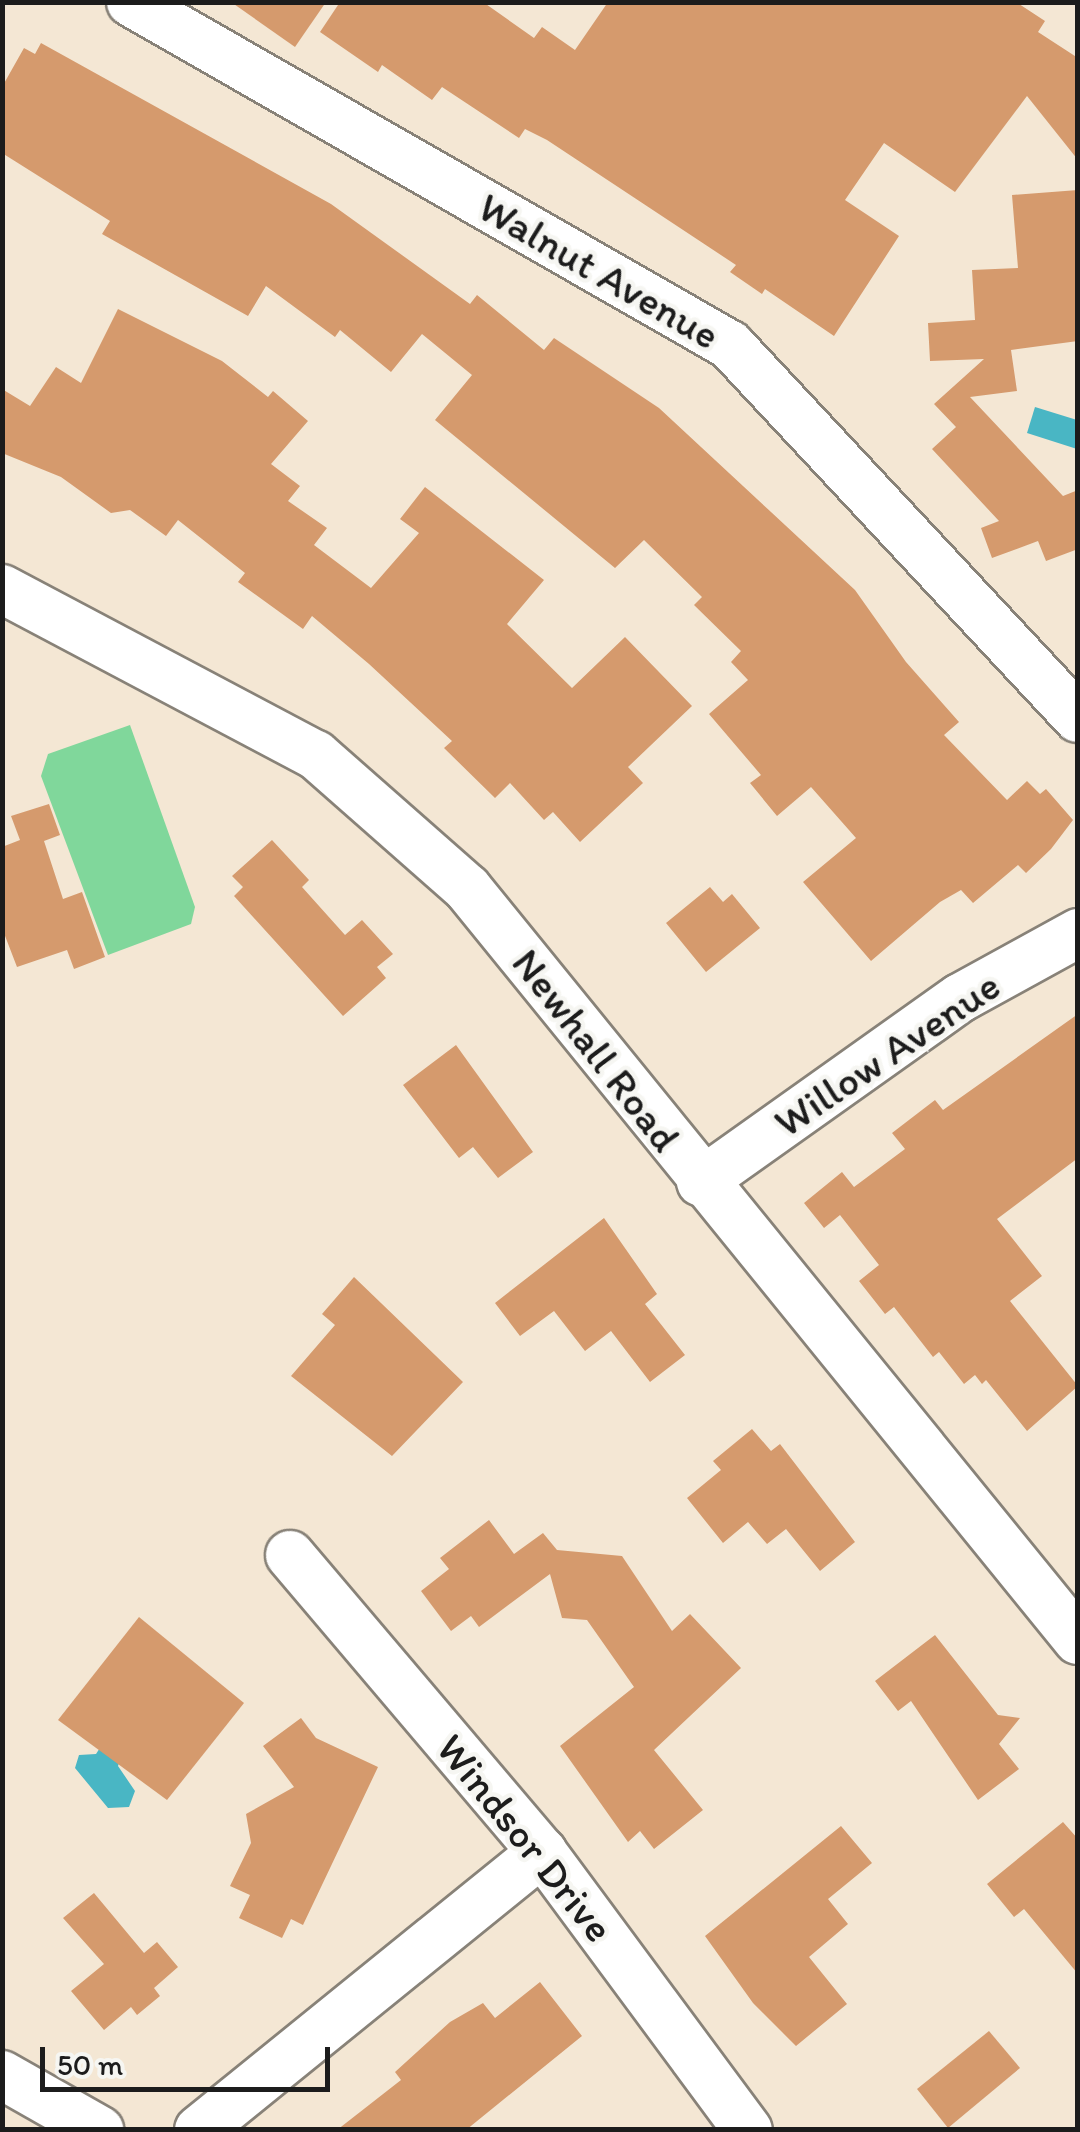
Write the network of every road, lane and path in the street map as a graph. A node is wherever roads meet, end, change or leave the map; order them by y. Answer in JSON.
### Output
{"nodes":[{"id":1,"x":131,"y":2,"type":"edge"},
{"id":2,"x":2,"y":590,"type":"edge"},
{"id":3,"x":1078,"y":718,"type":"edge"},
{"id":4,"x":1078,"y":933,"type":"edge"},
{"id":5,"x":700,"y":1182,"type":"junction"},
{"id":6,"x":290,"y":1554,"type":"dead end"},
{"id":7,"x":1078,"y":1640,"type":"edge"},
{"id":8,"x":542,"y":1852,"type":"junction"},
{"id":9,"x":2,"y":2075,"type":"edge"},
{"id":10,"x":100,"y":2130,"type":"edge"},
{"id":11,"x":198,"y":2130,"type":"edge"},
{"id":12,"x":748,"y":2130,"type":"edge"}],
"edges":[{"from":1,"to":3,"type":"street","name":"Walnut Avenue"},
{"from":2,"to":5,"type":"street","name":"Newhall Road"},
{"from":4,"to":5,"type":"street","name":"Willow Avenue"},
{"from":5,"to":7,"type":"street","name":"Newhall Road"},
{"from":6,"to":8,"type":"street","name":"Windsor Drive"},
{"from":8,"to":11,"type":"street"},
{"from":8,"to":12,"type":"street","name":"Windsor Drive"},
{"from":9,"to":10,"type":"street"}]}
